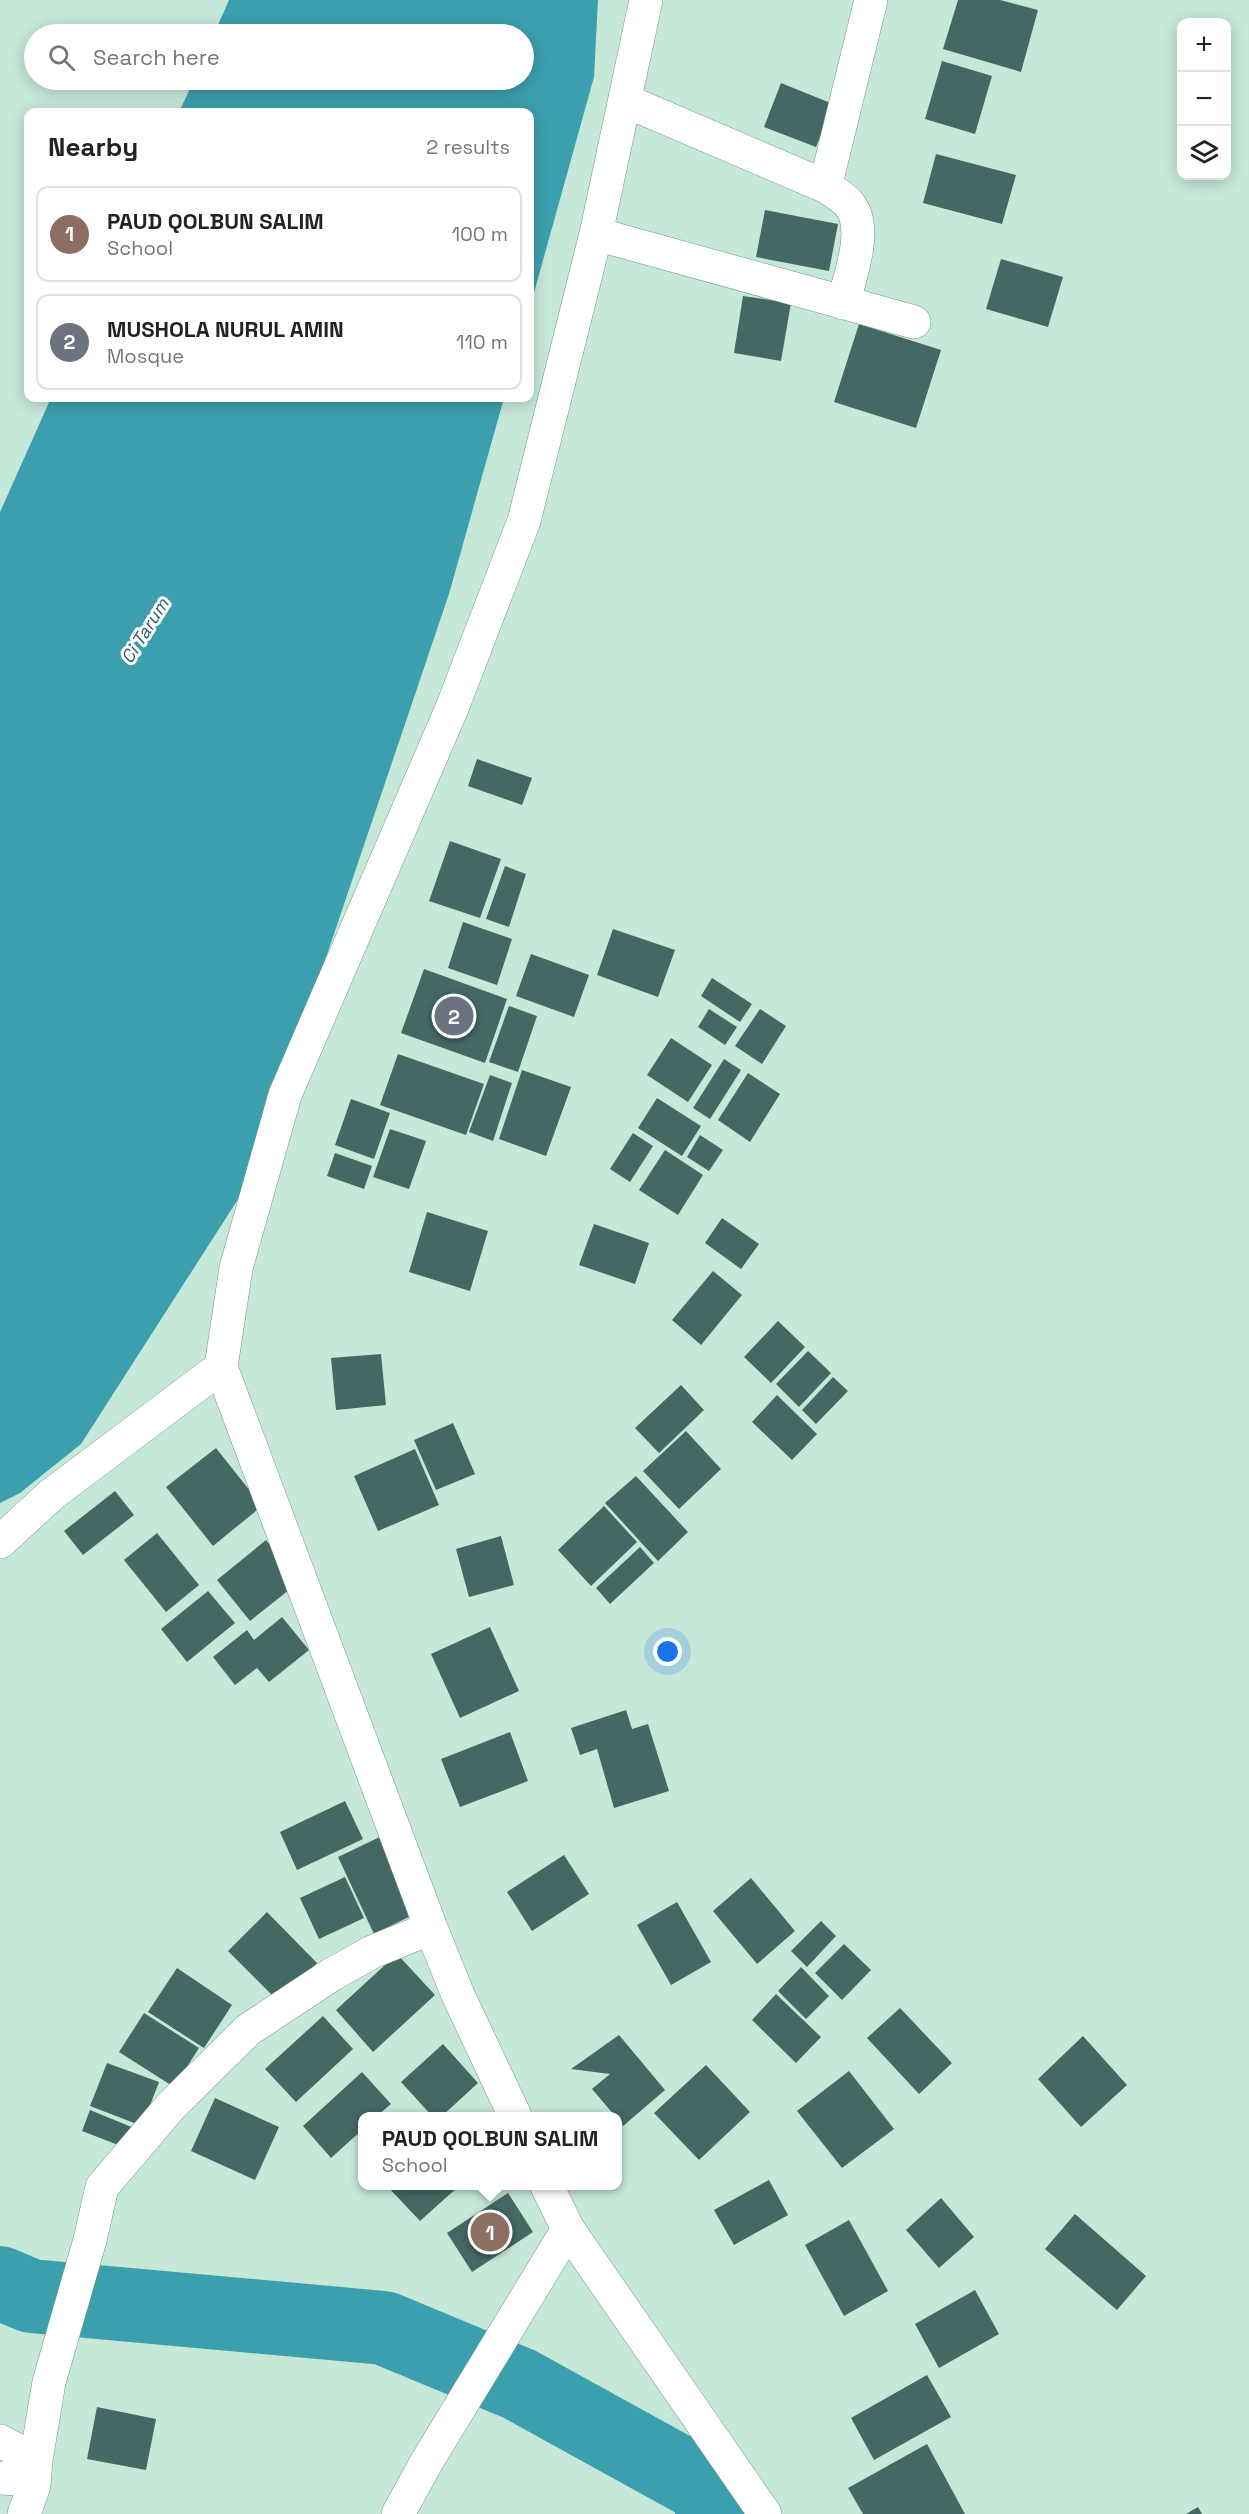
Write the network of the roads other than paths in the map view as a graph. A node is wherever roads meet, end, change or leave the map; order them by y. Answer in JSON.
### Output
{"nodes":[{"id":1,"x":646,"y":0,"type":"edge"},
{"id":2,"x":872,"y":0,"type":"edge"},
{"id":3,"x":626,"y":101,"type":"junction"},
{"id":4,"x":827,"y":187,"type":"junction"},
{"id":5,"x":596,"y":234,"type":"junction"},
{"id":6,"x":843,"y":303,"type":"junction"},
{"id":7,"x":914,"y":322,"type":"dead end"},
{"id":8,"x":220,"y":1367,"type":"junction"},
{"id":9,"x":0,"y":1542,"type":"edge"},
{"id":10,"x":431,"y":1928,"type":"junction"},
{"id":11,"x":513,"y":2112,"type":"edge"},
{"id":12,"x":549,"y":2190,"type":"edge"},
{"id":13,"x":568,"y":2229,"type":"junction"},
{"id":14,"x":0,"y":2441,"type":"edge"},
{"id":15,"x":0,"y":2478,"type":"edge"},
{"id":16,"x":31,"y":2487,"type":"edge"},
{"id":17,"x":398,"y":2514,"type":"edge"},
{"id":18,"x":765,"y":2514,"type":"edge"}],
"edges":[{"from":1,"to":3,"type":"street"},
{"from":2,"to":4,"type":"street"},
{"from":3,"to":4,"type":"street"},
{"from":3,"to":5,"type":"street"},
{"from":4,"to":6,"type":"street"},
{"from":5,"to":6,"type":"street"},
{"from":5,"to":8,"type":"street"},
{"from":6,"to":7,"type":"street"},
{"from":8,"to":9,"type":"street"},
{"from":8,"to":10,"type":"street"},
{"from":10,"to":11,"type":"street"},
{"from":10,"to":16,"type":"street"},
{"from":12,"to":13,"type":"street"},
{"from":13,"to":17,"type":"street"},
{"from":13,"to":18,"type":"street"},
{"from":14,"to":16,"type":"street"},
{"from":15,"to":16,"type":"street"}]}
